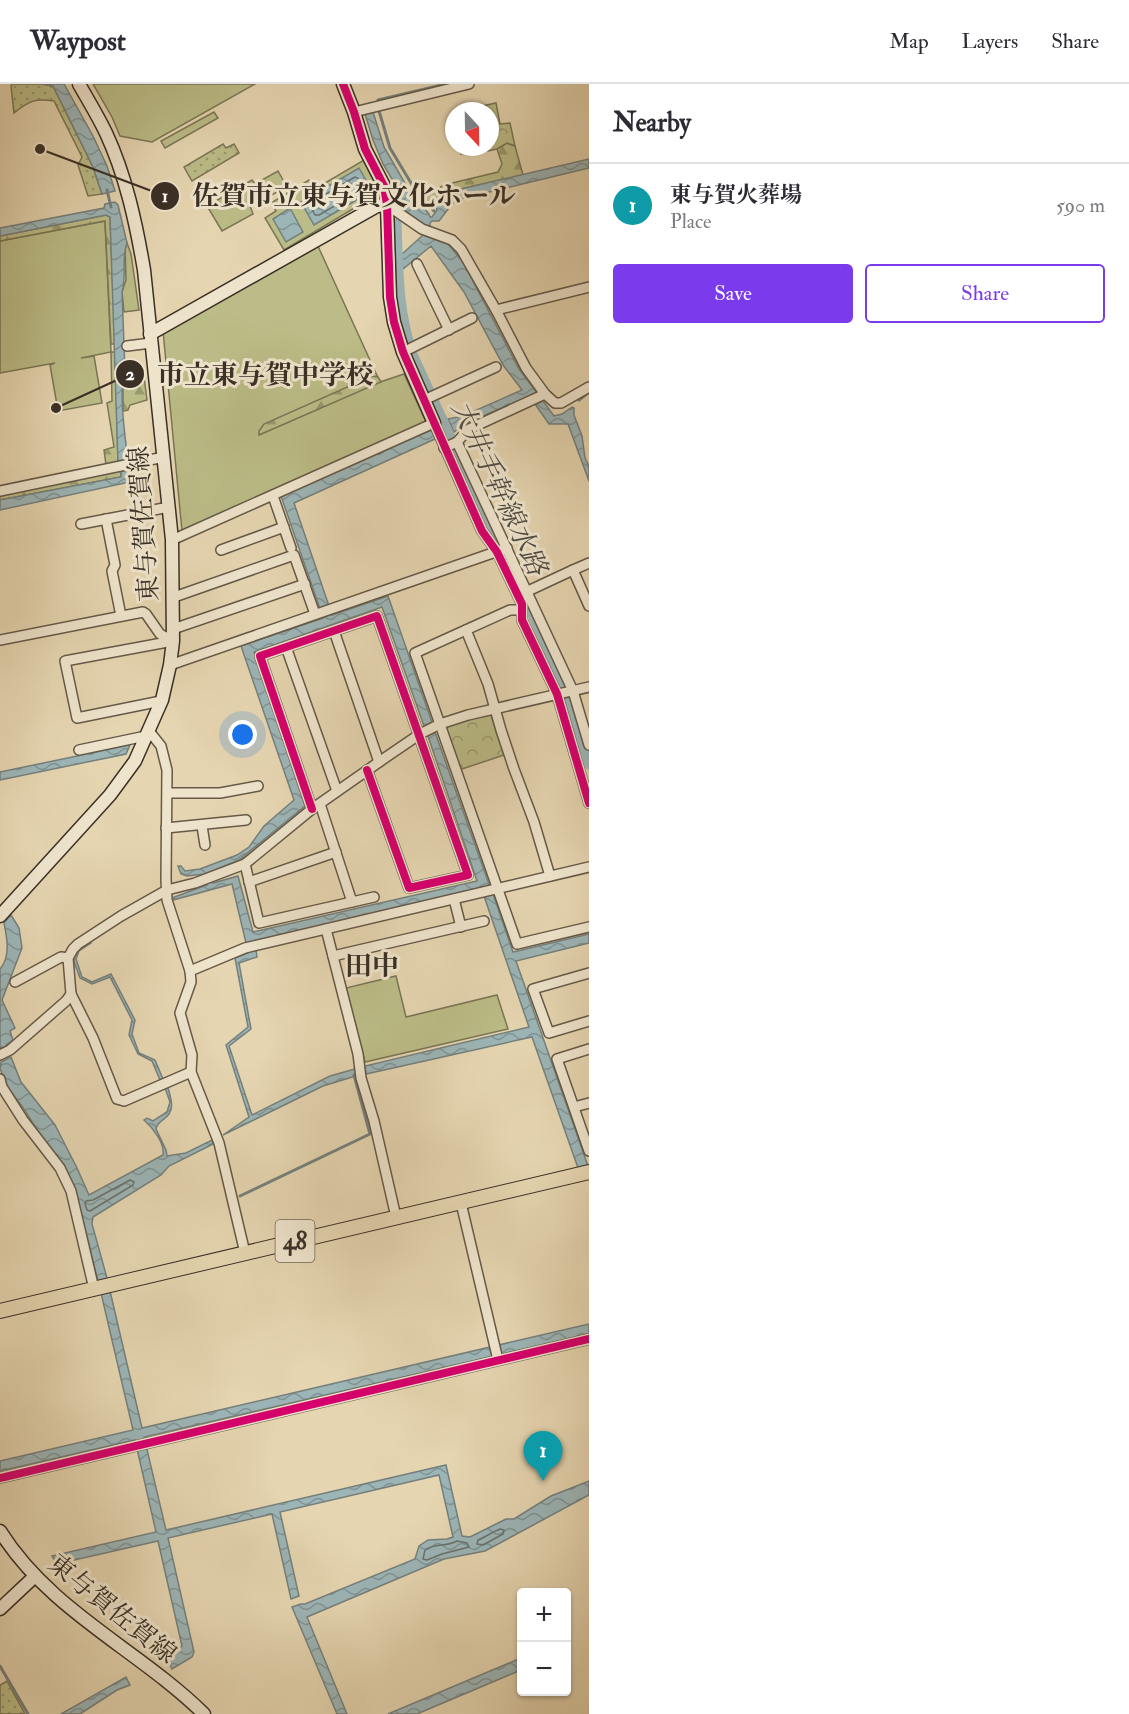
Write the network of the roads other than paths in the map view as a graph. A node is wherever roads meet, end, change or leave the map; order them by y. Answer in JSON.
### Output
{"nodes":[{"id":1,"x":79,"y":84,"type":"edge"},
{"id":2,"x":343,"y":84,"type":"edge"},
{"id":3,"x":469,"y":84,"type":"edge"},
{"id":4,"x":354,"y":112,"type":"junction"},
{"id":5,"x":387,"y":205,"type":"junction"},
{"id":6,"x":417,"y":264,"type":"dead end"},
{"id":7,"x":589,"y":287,"type":"edge"},
{"id":8,"x":496,"y":310,"type":"junction"},
{"id":9,"x":472,"y":318,"type":"dead end"},
{"id":10,"x":449,"y":330,"type":"junction"},
{"id":11,"x":151,"y":338,"type":"junction"},
{"id":12,"x":127,"y":346,"type":"dead end"},
{"id":13,"x":408,"y":350,"type":"junction"},
{"id":14,"x":496,"y":367,"type":"dead end"},
{"id":15,"x":589,"y":387,"type":"edge"},
{"id":16,"x":545,"y":394,"type":"junction"},
{"id":17,"x":429,"y":397,"type":"junction"},
{"id":18,"x":434,"y":423,"type":"junction"},
{"id":19,"x":450,"y":445,"type":"junction"},
{"id":20,"x":164,"y":457,"type":"junction"},
{"id":21,"x":0,"y":491,"type":"edge"},
{"id":22,"x":273,"y":495,"type":"junction"},
{"id":23,"x":169,"y":507,"type":"junction"},
{"id":24,"x":106,"y":519,"type":"junction"},
{"id":25,"x":81,"y":524,"type":"dead end"},
{"id":26,"x":284,"y":527,"type":"junction"},
{"id":27,"x":172,"y":540,"type":"junction"},
{"id":28,"x":291,"y":548,"type":"dead end"},
{"id":29,"x":507,"y":548,"type":"junction"},
{"id":30,"x":221,"y":550,"type":"dead end"},
{"id":31,"x":497,"y":552,"type":"junction"},
{"id":32,"x":589,"y":563,"type":"edge"},
{"id":33,"x":573,"y":570,"type":"junction"},
{"id":34,"x":305,"y":584,"type":"junction"},
{"id":35,"x":528,"y":591,"type":"junction"},
{"id":36,"x":172,"y":596,"type":"junction"},
{"id":37,"x":589,"y":606,"type":"edge"},
{"id":38,"x":521,"y":610,"type":"junction"},
{"id":39,"x":315,"y":614,"type":"junction"},
{"id":40,"x":121,"y":616,"type":"junction"},
{"id":41,"x":466,"y":630,"type":"junction"},
{"id":42,"x":334,"y":631,"type":"junction"},
{"id":43,"x":172,"y":635,"type":"junction"},
{"id":44,"x":0,"y":640,"type":"edge"},
{"id":45,"x":286,"y":647,"type":"junction"},
{"id":46,"x":170,"y":665,"type":"junction"},
{"id":47,"x":589,"y":687,"type":"edge"},
{"id":48,"x":573,"y":691,"type":"junction"},
{"id":49,"x":559,"y":694,"type":"junction"},
{"id":50,"x":161,"y":701,"type":"junction"},
{"id":51,"x":495,"y":708,"type":"junction"},
{"id":52,"x":441,"y":724,"type":"junction"},
{"id":53,"x":420,"y":734,"type":"junction"},
{"id":54,"x":148,"y":735,"type":"junction"},
{"id":55,"x":589,"y":745,"type":"edge"},
{"id":56,"x":79,"y":750,"type":"dead end"},
{"id":57,"x":379,"y":762,"type":"junction"},
{"id":58,"x":367,"y":770,"type":"junction"},
{"id":59,"x":258,"y":786,"type":"dead end"},
{"id":60,"x":337,"y":791,"type":"junction"},
{"id":61,"x":168,"y":794,"type":"junction"},
{"id":62,"x":589,"y":803,"type":"edge"},
{"id":63,"x":316,"y":806,"type":"junction"},
{"id":64,"x":246,"y":820,"type":"dead end"},
{"id":65,"x":202,"y":826,"type":"junction"},
{"id":66,"x":166,"y":828,"type":"junction"},
{"id":67,"x":205,"y":845,"type":"dead end"},
{"id":68,"x":336,"y":852,"type":"junction"},
{"id":69,"x":245,"y":864,"type":"junction"},
{"id":70,"x":589,"y":867,"type":"edge"},
{"id":71,"x":550,"y":876,"type":"junction"},
{"id":72,"x":249,"y":882,"type":"junction"},
{"id":73,"x":498,"y":888,"type":"junction"},
{"id":74,"x":167,"y":890,"type":"junction"},
{"id":75,"x":374,"y":897,"type":"dead end"},
{"id":76,"x":454,"y":899,"type":"junction"},
{"id":77,"x":352,"y":902,"type":"junction"},
{"id":78,"x":0,"y":916,"type":"edge"},
{"id":79,"x":484,"y":921,"type":"dead end"},
{"id":80,"x":461,"y":927,"type":"junction"},
{"id":81,"x":589,"y":927,"type":"edge"},
{"id":82,"x":326,"y":929,"type":"junction"},
{"id":83,"x":333,"y":956,"type":"junction"},
{"id":84,"x":68,"y":958,"type":"junction"},
{"id":85,"x":190,"y":971,"type":"junction"},
{"id":86,"x":589,"y":973,"type":"edge"},
{"id":87,"x":15,"y":982,"type":"dead end"},
{"id":88,"x":71,"y":994,"type":"junction"},
{"id":89,"x":589,"y":1021,"type":"edge"},
{"id":90,"x":589,"y":1049,"type":"edge"},
{"id":91,"x":0,"y":1055,"type":"edge"},
{"id":92,"x":191,"y":1072,"type":"junction"},
{"id":93,"x":0,"y":1079,"type":"edge"},
{"id":94,"x":589,"y":1103,"type":"edge"},
{"id":95,"x":574,"y":1107,"type":"junction"},
{"id":96,"x":589,"y":1151,"type":"edge"},
{"id":97,"x":589,"y":1172,"type":"edge"},
{"id":98,"x":460,"y":1203,"type":"junction"},
{"id":99,"x":396,"y":1217,"type":"junction"},
{"id":100,"x":245,"y":1253,"type":"junction"},
{"id":101,"x":94,"y":1289,"type":"junction"},
{"id":102,"x":0,"y":1311,"type":"edge"},
{"id":103,"x":589,"y":1339,"type":"edge"},
{"id":104,"x":498,"y":1358,"type":"junction"},
{"id":105,"x":0,"y":1478,"type":"edge"},
{"id":106,"x":0,"y":1531,"type":"edge"},
{"id":107,"x":34,"y":1577,"type":"junction"},
{"id":108,"x":0,"y":1608,"type":"edge"},
{"id":109,"x":204,"y":1714,"type":"edge"}],
"edges":[{"from":1,"to":11,"type":"main road","name":"東与賀佐賀線"},
{"from":2,"to":4,"type":"main road"},
{"from":3,"to":4,"type":"street"},
{"from":4,"to":5,"type":"main road"},
{"from":5,"to":8,"type":"street"},
{"from":5,"to":11,"type":"main road"},
{"from":5,"to":13,"type":"main road"},
{"from":6,"to":10,"type":"street"},
{"from":7,"to":8,"type":"street"},
{"from":8,"to":16,"type":"street"},
{"from":9,"to":10,"type":"street"},
{"from":10,"to":13,"type":"street"},
{"from":11,"to":12,"type":"street"},
{"from":11,"to":20,"type":"main road","name":"東与賀佐賀線"},
{"from":13,"to":17,"type":"main road"},
{"from":14,"to":17,"type":"street"},
{"from":15,"to":16,"type":"street"},
{"from":16,"to":19,"type":"street"},
{"from":17,"to":18,"type":"main road"},
{"from":18,"to":19,"type":"street"},
{"from":18,"to":22,"type":"street"},
{"from":19,"to":29,"type":"street"},
{"from":19,"to":31,"type":"street"},
{"from":20,"to":21,"type":"street"},
{"from":20,"to":23,"type":"main road","name":"東与賀佐賀線"},
{"from":22,"to":26,"type":"street"},
{"from":22,"to":27,"type":"street"},
{"from":23,"to":24,"type":"street"},
{"from":23,"to":27,"type":"main road","name":"東与賀佐賀線"},
{"from":24,"to":25,"type":"street"},
{"from":24,"to":40,"type":"street"},
{"from":26,"to":28,"type":"street"},
{"from":26,"to":30,"type":"street"},
{"from":27,"to":36,"type":"main road","name":"東与賀佐賀線"},
{"from":29,"to":31,"type":"street"},
{"from":29,"to":35,"type":"street"},
{"from":31,"to":38,"type":"street"},
{"from":31,"to":39,"type":"street"},
{"from":32,"to":33,"type":"street"},
{"from":33,"to":35,"type":"street"},
{"from":33,"to":37,"type":"street"},
{"from":34,"to":36,"type":"street"},
{"from":34,"to":39,"type":"street"},
{"from":34,"to":43,"type":"street"},
{"from":35,"to":48,"type":"street"},
{"from":36,"to":43,"type":"main road","name":"東与賀佐賀線"},
{"from":38,"to":41,"type":"street"},
{"from":38,"to":49,"type":"street"},
{"from":39,"to":46,"type":"street"},
{"from":40,"to":43,"type":"street"},
{"from":40,"to":44,"type":"street"},
{"from":41,"to":51,"type":"street"},
{"from":41,"to":52,"type":"street"},
{"from":42,"to":45,"type":"street"},
{"from":42,"to":53,"type":"street"},
{"from":42,"to":57,"type":"street"},
{"from":43,"to":46,"type":"main road","name":"東与賀佐賀線"},
{"from":43,"to":50,"type":"street"},
{"from":45,"to":60,"type":"street"},
{"from":45,"to":63,"type":"street"},
{"from":46,"to":50,"type":"main road","name":"東与賀佐賀線"},
{"from":47,"to":48,"type":"street"},
{"from":48,"to":49,"type":"street"},
{"from":48,"to":55,"type":"street"},
{"from":49,"to":51,"type":"street"},
{"from":49,"to":62,"type":"street"},
{"from":50,"to":54,"type":"main road","name":"東与賀佐賀線"},
{"from":51,"to":52,"type":"street"},
{"from":51,"to":71,"type":"street"},
{"from":52,"to":53,"type":"street"},
{"from":52,"to":73,"type":"street"},
{"from":53,"to":57,"type":"street"},
{"from":53,"to":58,"type":"street"},
{"from":54,"to":56,"type":"street"},
{"from":54,"to":61,"type":"street"},
{"from":54,"to":78,"type":"main road","name":"東与賀佐賀線"},
{"from":57,"to":58,"type":"street"},
{"from":58,"to":60,"type":"street"},
{"from":59,"to":61,"type":"street"},
{"from":60,"to":63,"type":"street"},
{"from":61,"to":66,"type":"street"},
{"from":63,"to":68,"type":"street"},
{"from":63,"to":69,"type":"street"},
{"from":64,"to":65,"type":"street"},
{"from":65,"to":66,"type":"street"},
{"from":65,"to":67,"type":"street"},
{"from":66,"to":74,"type":"street"},
{"from":68,"to":72,"type":"street"},
{"from":68,"to":77,"type":"street"},
{"from":69,"to":72,"type":"street"},
{"from":69,"to":74,"type":"street"},
{"from":70,"to":71,"type":"street"},
{"from":71,"to":73,"type":"street"},
{"from":72,"to":77,"type":"street"},
{"from":73,"to":76,"type":"street"},
{"from":73,"to":81,"type":"street"},
{"from":74,"to":84,"type":"street"},
{"from":74,"to":85,"type":"street"},
{"from":75,"to":77,"type":"street"},
{"from":76,"to":80,"type":"street"},
{"from":76,"to":82,"type":"street"},
{"from":79,"to":80,"type":"street"},
{"from":80,"to":83,"type":"street"},
{"from":82,"to":83,"type":"street"},
{"from":82,"to":85,"type":"street"},
{"from":83,"to":99,"type":"street"},
{"from":84,"to":87,"type":"street"},
{"from":84,"to":88,"type":"street"},
{"from":85,"to":92,"type":"street"},
{"from":86,"to":89,"type":"street"},
{"from":88,"to":91,"type":"street"},
{"from":88,"to":92,"type":"street"},
{"from":90,"to":95,"type":"street"},
{"from":92,"to":100,"type":"street"},
{"from":93,"to":101,"type":"street"},
{"from":94,"to":95,"type":"street"},
{"from":95,"to":96,"type":"street"},
{"from":97,"to":98,"type":"main road","number":"48"},
{"from":98,"to":99,"type":"main road","number":"48"},
{"from":98,"to":104,"type":"street"},
{"from":99,"to":100,"type":"main road","number":"48"},
{"from":100,"to":101,"type":"main road","number":"48"},
{"from":101,"to":102,"type":"main road","number":"48"},
{"from":103,"to":104,"type":"street"},
{"from":104,"to":105,"type":"street"},
{"from":106,"to":107,"type":"main road","name":"東与賀佐賀線"},
{"from":107,"to":108,"type":"main road"},
{"from":107,"to":109,"type":"main road","name":"東与賀佐賀線"}]}
